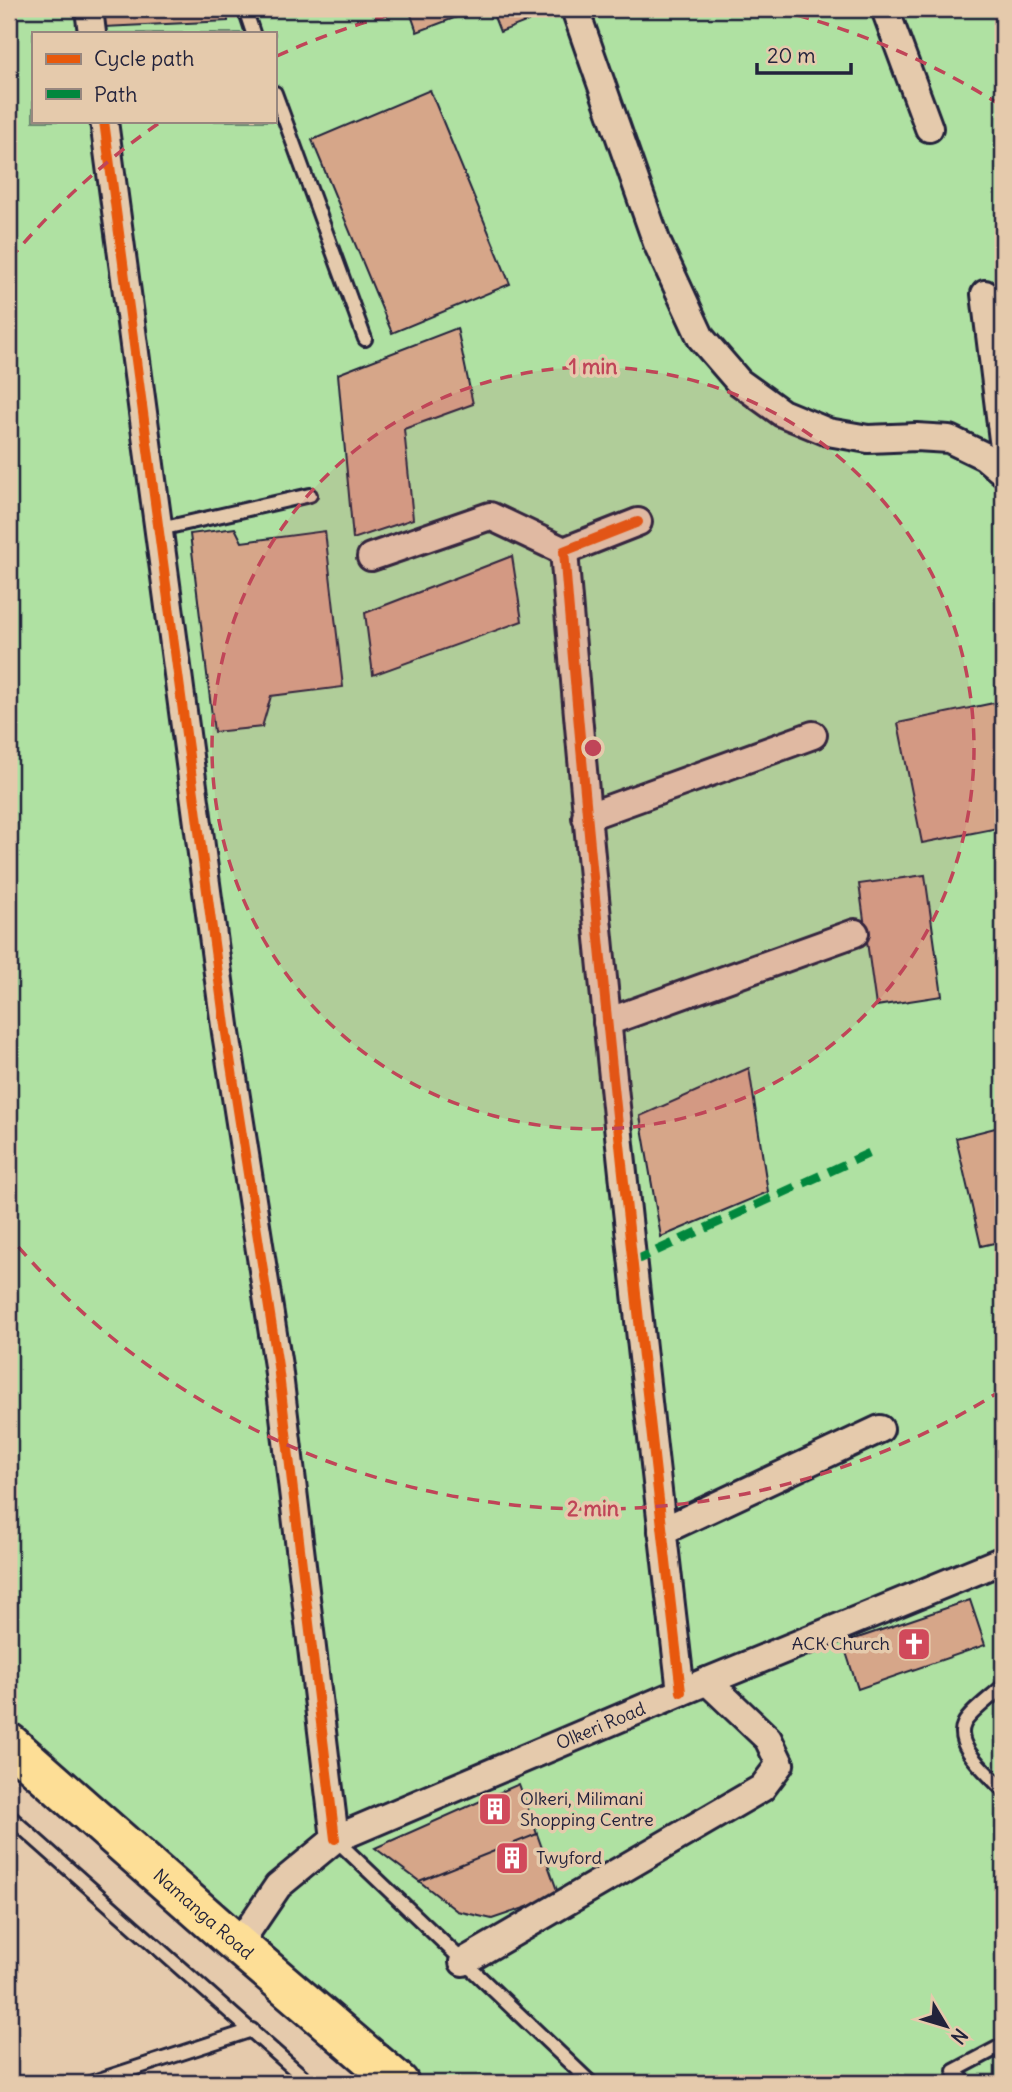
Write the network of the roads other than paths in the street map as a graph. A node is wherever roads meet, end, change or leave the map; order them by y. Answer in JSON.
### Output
{"nodes":[{"id":1,"x":89,"y":9,"type":"edge"},
{"id":2,"x":245,"y":9,"type":"edge"},
{"id":3,"x":575,"y":9,"type":"edge"},
{"id":4,"x":885,"y":9,"type":"edge"},
{"id":5,"x":92,"y":32,"type":"edge"},
{"id":6,"x":254,"y":32,"type":"edge"},
{"id":7,"x":276,"y":96,"type":"edge"},
{"id":8,"x":104,"y":122,"type":"edge"},
{"id":9,"x":929,"y":128,"type":"dead end"},
{"id":10,"x":985,"y":294,"type":"dead end"},
{"id":11,"x":365,"y":340,"type":"dead end"},
{"id":12,"x":1003,"y":440,"type":"edge"},
{"id":13,"x":1003,"y":472,"type":"edge"},
{"id":14,"x":310,"y":495,"type":"dead end"},
{"id":15,"x":638,"y":522,"type":"dead end"},
{"id":16,"x":160,"y":528,"type":"junction"},
{"id":17,"x":564,"y":551,"type":"junction"},
{"id":18,"x":371,"y":557,"type":"dead end"},
{"id":19,"x":813,"y":734,"type":"dead end"},
{"id":20,"x":586,"y":817,"type":"junction"},
{"id":21,"x":855,"y":933,"type":"dead end"},
{"id":22,"x":607,"y":1022,"type":"junction"},
{"id":23,"x":880,"y":1429,"type":"dead end"},
{"id":24,"x":662,"y":1531,"type":"junction"},
{"id":25,"x":1001,"y":1566,"type":"edge"},
{"id":26,"x":707,"y":1681,"type":"junction"},
{"id":27,"x":1003,"y":1686,"type":"edge"},
{"id":28,"x":681,"y":1692,"type":"junction"},
{"id":29,"x":9,"y":1742,"type":"edge"},
{"id":30,"x":1003,"y":1790,"type":"edge"},
{"id":31,"x":9,"y":1816,"type":"edge"},
{"id":32,"x":335,"y":1839,"type":"junction"},
{"id":33,"x":238,"y":1945,"type":"junction"},
{"id":34,"x":463,"y":1962,"type":"junction"},
{"id":35,"x":253,"y":2030,"type":"junction"},
{"id":36,"x":1003,"y":2045,"type":"edge"},
{"id":37,"x":90,"y":2083,"type":"edge"},
{"id":38,"x":310,"y":2083,"type":"edge"},
{"id":39,"x":400,"y":2083,"type":"edge"},
{"id":40,"x":590,"y":2083,"type":"edge"},
{"id":41,"x":966,"y":2083,"type":"edge"}],
"edges":[{"from":1,"to":5,"type":"street"},
{"from":2,"to":6,"type":"lane"},
{"from":3,"to":13,"type":"street"},
{"from":4,"to":9,"type":"street"},
{"from":7,"to":11,"type":"lane"},
{"from":8,"to":16,"type":"street"},
{"from":10,"to":12,"type":"street"},
{"from":14,"to":16,"type":"lane"},
{"from":15,"to":17,"type":"street"},
{"from":16,"to":32,"type":"street"},
{"from":17,"to":18,"type":"street"},
{"from":17,"to":20,"type":"street"},
{"from":19,"to":20,"type":"street"},
{"from":20,"to":22,"type":"street"},
{"from":21,"to":22,"type":"street"},
{"from":22,"to":24,"type":"street"},
{"from":23,"to":24,"type":"street"},
{"from":24,"to":28,"type":"street"},
{"from":25,"to":26,"type":"street","name":"Olkeri Road"},
{"from":26,"to":28,"type":"street","name":"Olkeri Road"},
{"from":26,"to":34,"type":"street"},
{"from":27,"to":30,"type":"lane"},
{"from":28,"to":32,"type":"street","name":"Olkeri Road"},
{"from":29,"to":33,"type":"highway","name":"Namanga Road"},
{"from":31,"to":35,"type":"lane"},
{"from":32,"to":33,"type":"street","name":"Olkeri Road"},
{"from":32,"to":34,"type":"lane"},
{"from":33,"to":39,"type":"highway","name":"Namanga Road"},
{"from":34,"to":40,"type":"lane"},
{"from":35,"to":37,"type":"lane"},
{"from":35,"to":38,"type":"lane"},
{"from":36,"to":41,"type":"lane"}]}
